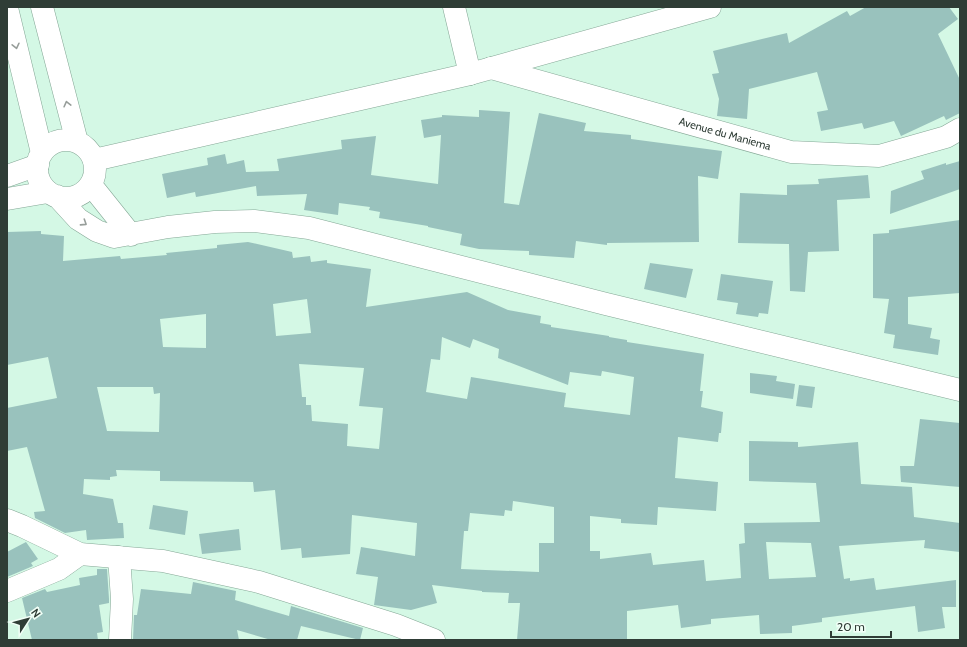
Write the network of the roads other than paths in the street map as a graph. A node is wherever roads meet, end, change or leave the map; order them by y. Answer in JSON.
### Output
{"nodes":[{"id":1,"x":42,"y":7,"type":"edge"},
{"id":2,"x":454,"y":7,"type":"edge"},
{"id":3,"x":710,"y":7,"type":"edge"},
{"id":4,"x":7,"y":8,"type":"edge"},
{"id":5,"x":491,"y":68,"type":"junction"},
{"id":6,"x":470,"y":74,"type":"junction"},
{"id":7,"x":960,"y":129,"type":"edge"},
{"id":8,"x":77,"y":142,"type":"junction"},
{"id":9,"x":40,"y":159,"type":"junction"},
{"id":10,"x":94,"y":160,"type":"junction"},
{"id":11,"x":7,"y":176,"type":"edge"},
{"id":12,"x":91,"y":185,"type":"junction"},
{"id":13,"x":52,"y":194,"type":"junction"},
{"id":14,"x":7,"y":199,"type":"edge"},
{"id":15,"x":131,"y":235,"type":"junction"},
{"id":16,"x":960,"y":390,"type":"edge"},
{"id":17,"x":7,"y":520,"type":"edge"},
{"id":18,"x":80,"y":554,"type":"junction"},
{"id":19,"x":120,"y":557,"type":"junction"},
{"id":20,"x":7,"y":591,"type":"edge"},
{"id":21,"x":120,"y":640,"type":"edge"},
{"id":22,"x":434,"y":640,"type":"edge"}],
"edges":[{"from":8,"to":1,"type":"street","one_way":true},
{"from":2,"to":6,"type":"street"},
{"from":3,"to":5,"type":"street"},
{"from":4,"to":9,"type":"street","one_way":true},
{"from":5,"to":6,"type":"street"},
{"from":5,"to":7,"type":"street","name":"Avenue du Maniema"},
{"from":6,"to":10,"type":"street"},
{"from":8,"to":9,"type":"street"},
{"from":8,"to":10,"type":"street"},
{"from":9,"to":11,"type":"street"},
{"from":9,"to":13,"type":"street"},
{"from":10,"to":12,"type":"street"},
{"from":12,"to":13,"type":"street"},
{"from":12,"to":15,"type":"street"},
{"from":13,"to":14,"type":"street"},
{"from":13,"to":15,"type":"street","one_way":true},
{"from":15,"to":16,"type":"street"},
{"from":17,"to":18,"type":"street"},
{"from":18,"to":19,"type":"street"},
{"from":18,"to":20,"type":"street"},
{"from":19,"to":21,"type":"street"},
{"from":19,"to":22,"type":"street"}]}
